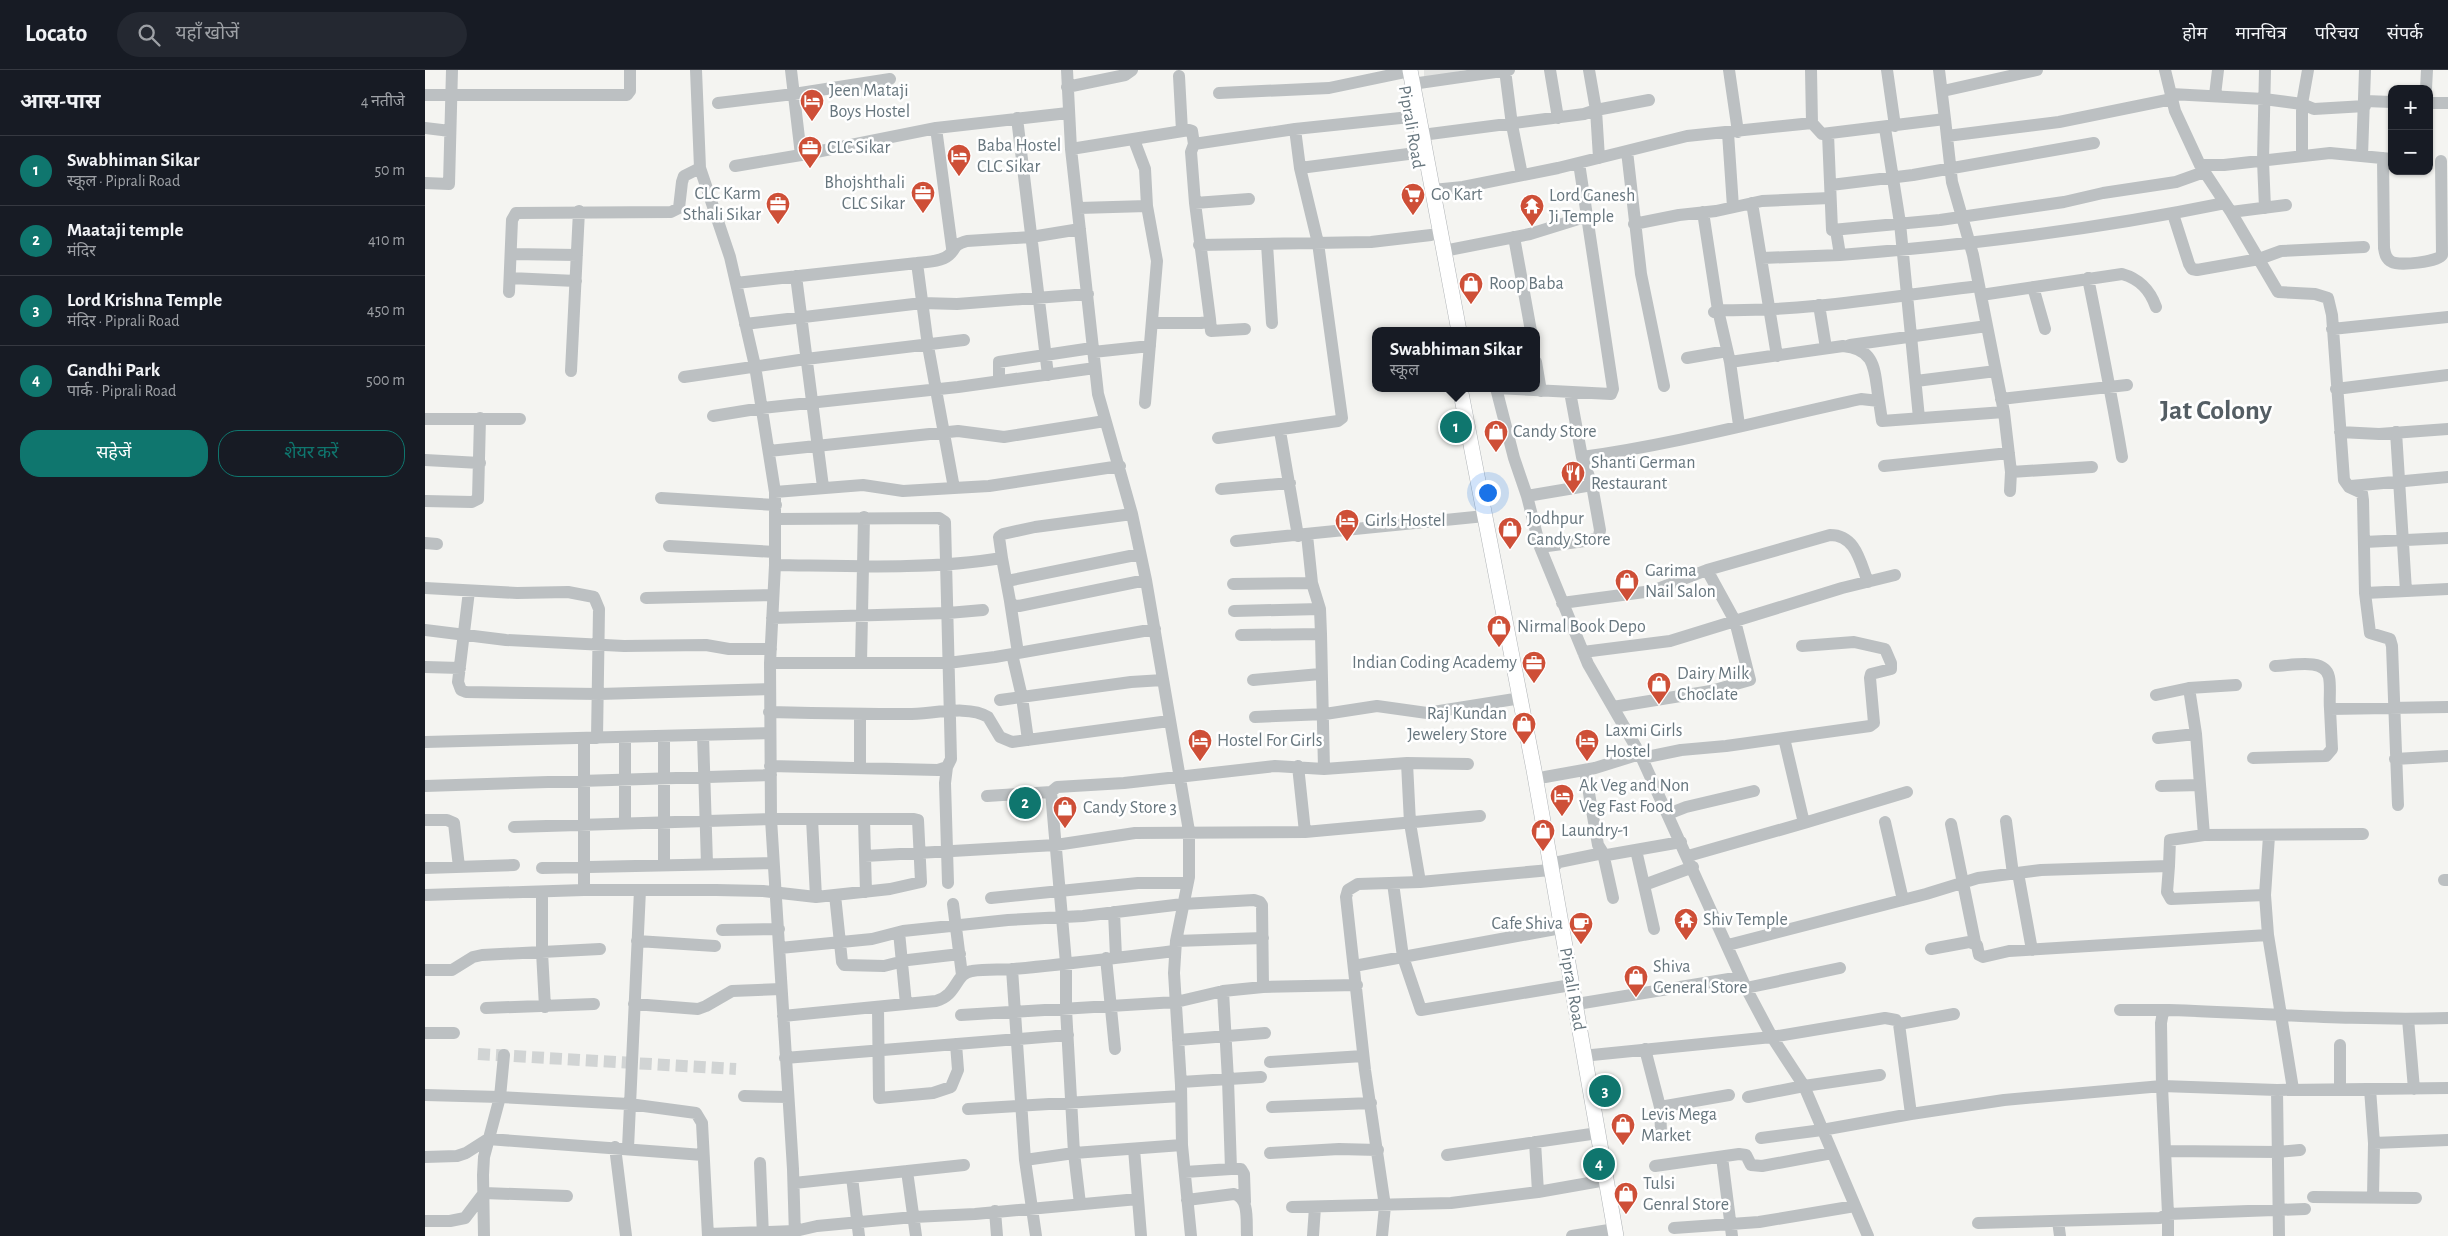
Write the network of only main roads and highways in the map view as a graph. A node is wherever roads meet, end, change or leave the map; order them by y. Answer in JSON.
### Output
{"nodes":[{"id":1,"x":1406,"y":74,"type":"edge"},
{"id":2,"x":1448,"y":327,"type":"edge"},
{"id":3,"x":1458,"y":327,"type":"edge"},
{"id":4,"x":1461,"y":392,"type":"edge"},
{"id":5,"x":1471,"y":392,"type":"edge"},
{"id":6,"x":1555,"y":866,"type":"junction"},
{"id":7,"x":1619,"y":1234,"type":"edge"}],
"edges":[{"from":1,"to":2,"type":"main road","name":"Piprali Road"},
{"from":1,"to":3,"type":"main road"},
{"from":4,"to":6,"type":"main road","name":"Piprali Road"},
{"from":5,"to":6,"type":"main road"},
{"from":6,"to":7,"type":"main road"},
{"from":6,"to":7,"type":"main road","name":"Piprali Road"}]}
